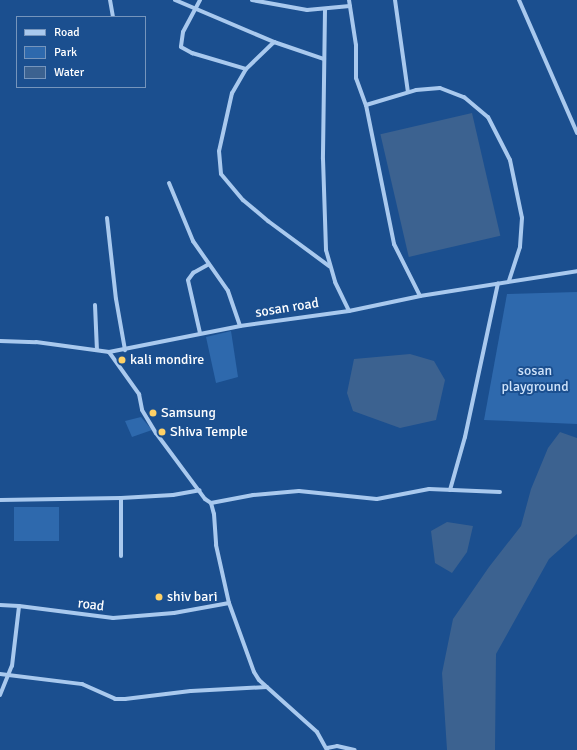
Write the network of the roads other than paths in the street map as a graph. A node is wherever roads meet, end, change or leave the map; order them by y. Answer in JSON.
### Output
{"nodes":[{"id":1,"x":110,"y":0,"type":"edge"},
{"id":2,"x":175,"y":0,"type":"edge"},
{"id":3,"x":200,"y":0,"type":"edge"},
{"id":4,"x":252,"y":0,"type":"edge"},
{"id":5,"x":349,"y":0,"type":"edge"},
{"id":6,"x":395,"y":0,"type":"edge"},
{"id":7,"x":519,"y":0,"type":"edge"},
{"id":8,"x":350,"y":6,"type":"junction"},
{"id":9,"x":196,"y":8,"type":"junction"},
{"id":10,"x":325,"y":10,"type":"junction"},
{"id":11,"x":113,"y":16,"type":"edge"},
{"id":12,"x":274,"y":42,"type":"junction"},
{"id":13,"x":324,"y":59,"type":"junction"},
{"id":14,"x":246,"y":69,"type":"junction"},
{"id":15,"x":408,"y":92,"type":"junction"},
{"id":16,"x":366,"y":105,"type":"junction"},
{"id":17,"x":577,"y":133,"type":"edge"},
{"id":18,"x":169,"y":183,"type":"dead end"},
{"id":19,"x":107,"y":218,"type":"dead end"},
{"id":20,"x":209,"y":264,"type":"junction"},
{"id":21,"x":330,"y":266,"type":"junction"},
{"id":22,"x":577,"y":271,"type":"edge"},
{"id":23,"x":509,"y":281,"type":"junction"},
{"id":24,"x":498,"y":283,"type":"junction"},
{"id":25,"x":420,"y":296,"type":"junction"},
{"id":26,"x":95,"y":304,"type":"dead end"},
{"id":27,"x":349,"y":311,"type":"junction"},
{"id":28,"x":240,"y":326,"type":"junction"},
{"id":29,"x":200,"y":333,"type":"junction"},
{"id":30,"x":0,"y":341,"type":"edge"},
{"id":31,"x":97,"y":350,"type":"junction"},
{"id":32,"x":125,"y":350,"type":"junction"},
{"id":33,"x":109,"y":352,"type":"junction"},
{"id":34,"x":200,"y":490,"type":"junction"},
{"id":35,"x":450,"y":490,"type":"junction"},
{"id":36,"x":500,"y":492,"type":"dead end"},
{"id":37,"x":121,"y":498,"type":"junction"},
{"id":38,"x":0,"y":500,"type":"edge"},
{"id":39,"x":211,"y":503,"type":"junction"},
{"id":40,"x":121,"y":556,"type":"dead end"},
{"id":41,"x":229,"y":603,"type":"junction"},
{"id":42,"x":0,"y":605,"type":"edge"},
{"id":43,"x":19,"y":606,"type":"junction"},
{"id":44,"x":0,"y":674,"type":"edge"},
{"id":45,"x":10,"y":675,"type":"junction"},
{"id":46,"x":267,"y":687,"type":"junction"},
{"id":47,"x":0,"y":695,"type":"edge"},
{"id":48,"x":327,"y":749,"type":"edge"},
{"id":49,"x":355,"y":750,"type":"edge"}],
"edges":[{"from":1,"to":11,"type":"street"},
{"from":2,"to":9,"type":"street"},
{"from":3,"to":9,"type":"street"},
{"from":4,"to":10,"type":"street"},
{"from":5,"to":8,"type":"street"},
{"from":6,"to":15,"type":"street"},
{"from":7,"to":17,"type":"street"},
{"from":8,"to":10,"type":"street"},
{"from":8,"to":16,"type":"street"},
{"from":9,"to":12,"type":"street"},
{"from":9,"to":14,"type":"street"},
{"from":10,"to":13,"type":"street"},
{"from":12,"to":13,"type":"street"},
{"from":12,"to":14,"type":"street"},
{"from":13,"to":21,"type":"street"},
{"from":14,"to":21,"type":"street"},
{"from":15,"to":16,"type":"street"},
{"from":15,"to":23,"type":"street"},
{"from":16,"to":25,"type":"street"},
{"from":18,"to":20,"type":"street"},
{"from":19,"to":32,"type":"street"},
{"from":20,"to":28,"type":"street"},
{"from":20,"to":29,"type":"street"},
{"from":21,"to":27,"type":"street"},
{"from":22,"to":23,"type":"street","name":"sosan road"},
{"from":23,"to":24,"type":"street","name":"sosan road"},
{"from":24,"to":25,"type":"street","name":"sosan road"},
{"from":24,"to":35,"type":"street"},
{"from":25,"to":27,"type":"street","name":"sosan road"},
{"from":26,"to":31,"type":"street"},
{"from":27,"to":28,"type":"street","name":"sosan road"},
{"from":28,"to":29,"type":"street","name":"sosan road"},
{"from":29,"to":32,"type":"street","name":"sosan road"},
{"from":30,"to":31,"type":"street","name":"sosan road"},
{"from":31,"to":33,"type":"street","name":"sosan road"},
{"from":32,"to":33,"type":"street","name":"sosan road"},
{"from":33,"to":34,"type":"street"},
{"from":34,"to":37,"type":"street"},
{"from":34,"to":39,"type":"street"},
{"from":35,"to":36,"type":"street"},
{"from":35,"to":39,"type":"street"},
{"from":37,"to":38,"type":"street"},
{"from":37,"to":40,"type":"street"},
{"from":39,"to":41,"type":"street"},
{"from":41,"to":43,"type":"street","name":"road"},
{"from":41,"to":46,"type":"street"},
{"from":42,"to":43,"type":"street","name":"road"},
{"from":43,"to":45,"type":"street"},
{"from":44,"to":45,"type":"street"},
{"from":45,"to":46,"type":"street"},
{"from":45,"to":47,"type":"street"},
{"from":46,"to":48,"type":"street"},
{"from":48,"to":49,"type":"street"}]}
